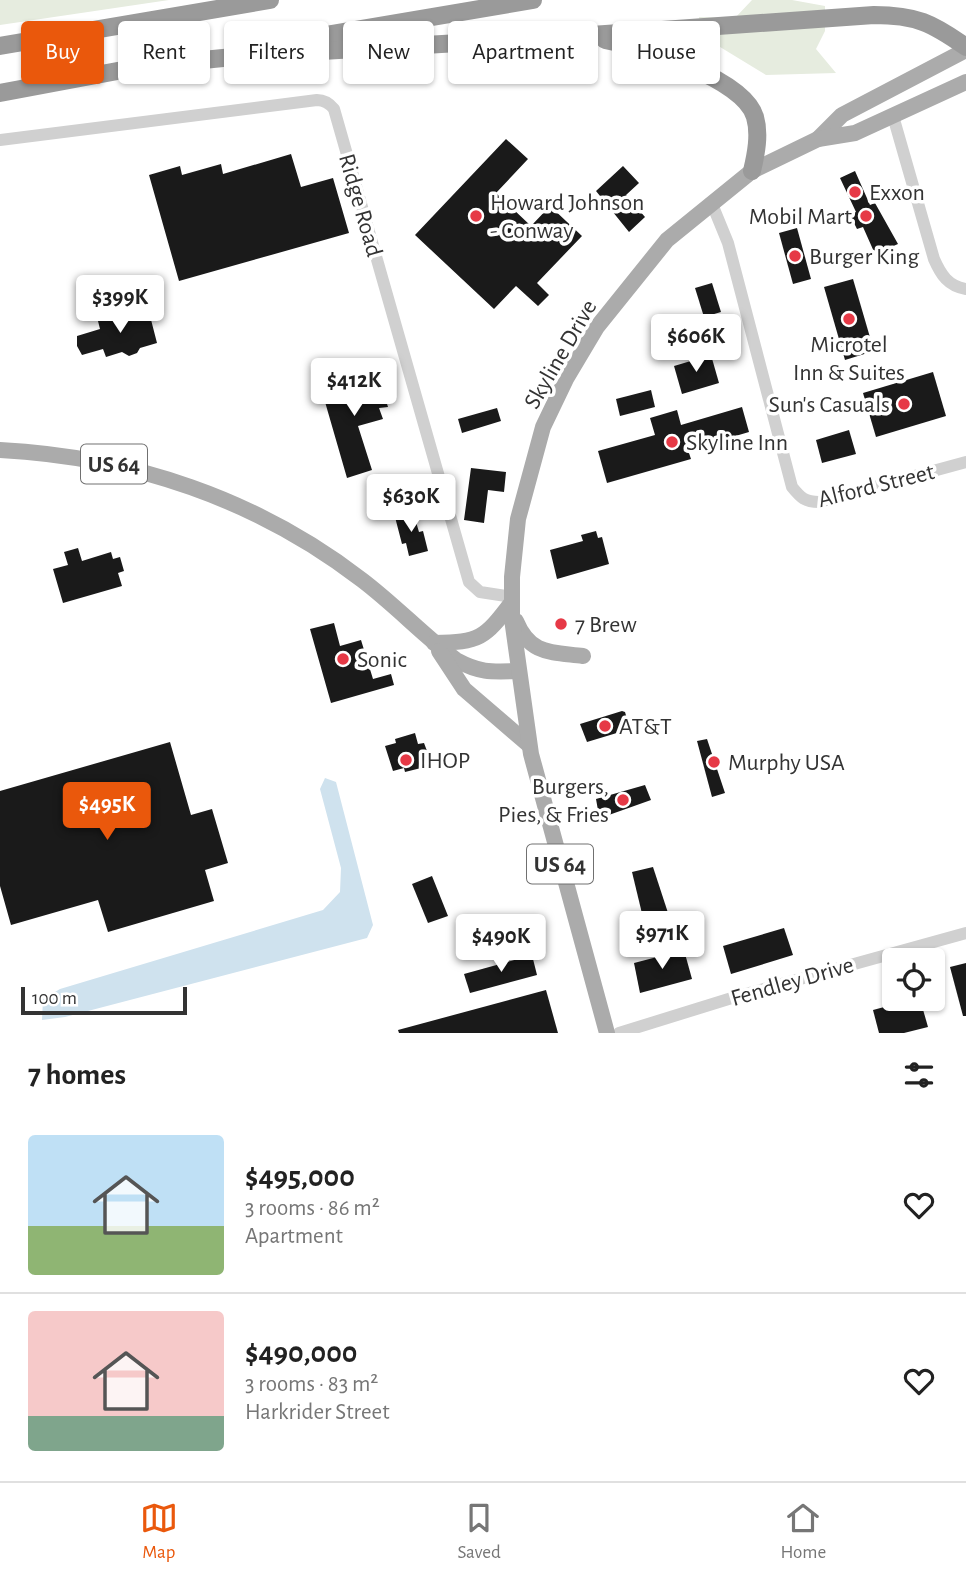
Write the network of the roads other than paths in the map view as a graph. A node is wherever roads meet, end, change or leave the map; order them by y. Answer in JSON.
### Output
{"nodes":[{"id":1,"x":270,"y":0,"type":"edge"},
{"id":2,"x":533,"y":0,"type":"edge"},
{"id":3,"x":598,"y":34,"type":"edge"},
{"id":4,"x":598,"y":39,"type":"edge"},
{"id":5,"x":448,"y":43,"type":"edge"},
{"id":6,"x":0,"y":46,"type":"edge"},
{"id":7,"x":966,"y":49,"type":"edge"},
{"id":8,"x":210,"y":55,"type":"edge"},
{"id":9,"x":210,"y":59,"type":"edge"},
{"id":10,"x":118,"y":71,"type":"edge"},
{"id":11,"x":966,"y":82,"type":"edge"},
{"id":12,"x":0,"y":93,"type":"edge"},
{"id":13,"x":893,"y":116,"type":"junction"},
{"id":14,"x":0,"y":140,"type":"edge"},
{"id":15,"x":811,"y":143,"type":"junction"},
{"id":16,"x":752,"y":171,"type":"junction"},
{"id":17,"x":712,"y":204,"type":"junction"},
{"id":18,"x":966,"y":289,"type":"edge"},
{"id":19,"x":0,"y":450,"type":"edge"},
{"id":20,"x":966,"y":462,"type":"edge"},
{"id":21,"x":512,"y":599,"type":"junction"},
{"id":22,"x":434,"y":643,"type":"junction"},
{"id":23,"x":583,"y":656,"type":"dead end"},
{"id":24,"x":518,"y":671,"type":"junction"},
{"id":25,"x":529,"y":745,"type":"junction"},
{"id":26,"x":966,"y":933,"type":"edge"},
{"id":27,"x":607,"y":1033,"type":"edge"},
{"id":28,"x":619,"y":1033,"type":"edge"}],
"edges":[{"from":1,"to":6,"type":"highway"},
{"from":2,"to":8,"type":"highway"},
{"from":3,"to":7,"type":"highway"},
{"from":4,"to":16,"type":"highway"},
{"from":5,"to":9,"type":"highway"},
{"from":7,"to":15,"type":"main road","name":"Skyline Drive"},
{"from":10,"to":12,"type":"highway"},
{"from":11,"to":13,"type":"main road","name":"Skyline Drive"},
{"from":13,"to":15,"type":"main road","name":"Skyline Drive"},
{"from":13,"to":18,"type":"street"},
{"from":14,"to":21,"type":"street","name":"Ridge Road"},
{"from":15,"to":16,"type":"main road","name":"Skyline Drive"},
{"from":16,"to":17,"type":"main road","name":"Skyline Drive"},
{"from":17,"to":20,"type":"street","name":"Alford Street"},
{"from":17,"to":21,"type":"main road","name":"Skyline Drive"},
{"from":19,"to":22,"type":"main road","number":"US 64"},
{"from":21,"to":22,"type":"main road"},
{"from":21,"to":23,"type":"main road"},
{"from":21,"to":24,"type":"main road","name":"Skyline Drive"},
{"from":22,"to":24,"type":"main road","number":"US 64"},
{"from":22,"to":25,"type":"main road","number":"US 64"},
{"from":24,"to":25,"type":"main road","number":"US 64"},
{"from":25,"to":27,"type":"main road","number":"US 64"},
{"from":26,"to":28,"type":"street","name":"Fendley Drive"}]}
